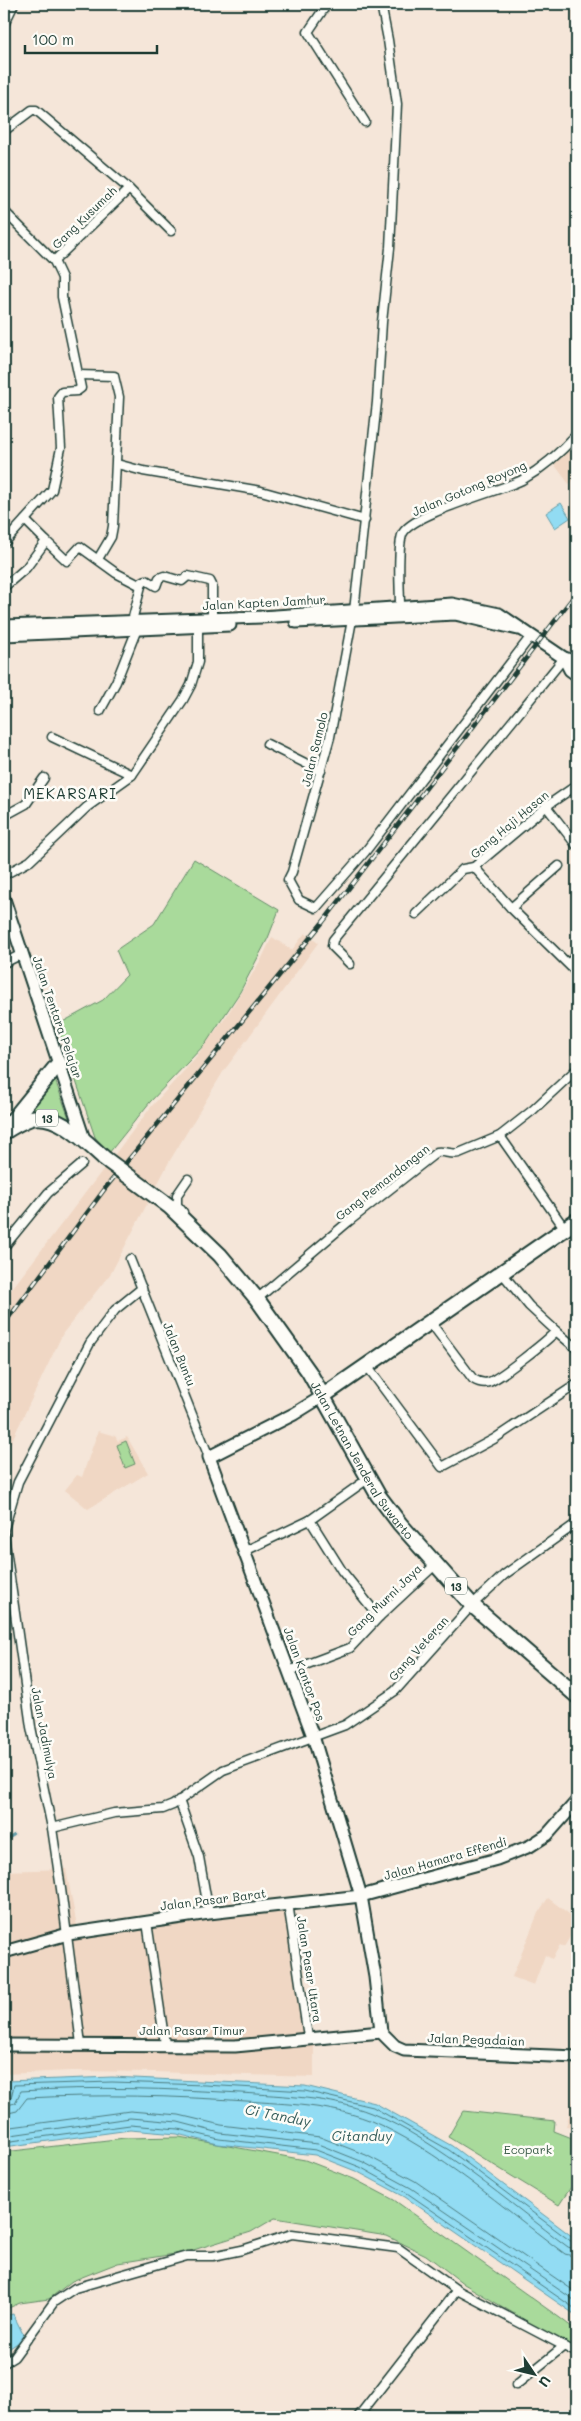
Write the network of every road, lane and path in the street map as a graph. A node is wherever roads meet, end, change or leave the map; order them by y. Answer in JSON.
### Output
{"nodes":[{"id":1,"x":14,"y":4,"type":"edge"},
{"id":2,"x":328,"y":4,"type":"edge"},
{"id":3,"x":381,"y":4,"type":"edge"},
{"id":4,"x":4,"y":25,"type":"edge"},
{"id":5,"x":364,"y":122,"type":"dead end"},
{"id":6,"x":4,"y":131,"type":"edge"},
{"id":7,"x":129,"y":189,"type":"junction"},
{"id":8,"x":4,"y":210,"type":"edge"},
{"id":9,"x":171,"y":231,"type":"dead end"},
{"id":10,"x":54,"y":261,"type":"junction"},
{"id":11,"x":79,"y":375,"type":"junction"},
{"id":12,"x":577,"y":434,"type":"edge"},
{"id":13,"x":117,"y":464,"type":"junction"},
{"id":14,"x":25,"y":520,"type":"junction"},
{"id":15,"x":365,"y":520,"type":"junction"},
{"id":16,"x":46,"y":541,"type":"junction"},
{"id":17,"x":4,"y":543,"type":"edge"},
{"id":18,"x":98,"y":559,"type":"junction"},
{"id":19,"x":141,"y":586,"type":"junction"},
{"id":20,"x":4,"y":587,"type":"edge"},
{"id":21,"x":400,"y":607,"type":"junction"},
{"id":22,"x":353,"y":615,"type":"junction"},
{"id":23,"x":212,"y":618,"type":"junction"},
{"id":24,"x":198,"y":623,"type":"junction"},
{"id":25,"x":135,"y":625,"type":"junction"},
{"id":26,"x":4,"y":626,"type":"edge"},
{"id":27,"x":68,"y":627,"type":"junction"},
{"id":28,"x":519,"y":629,"type":"junction"},
{"id":29,"x":4,"y":635,"type":"edge"},
{"id":30,"x":531,"y":636,"type":"junction"},
{"id":31,"x":564,"y":658,"type":"junction"},
{"id":32,"x":577,"y":662,"type":"edge"},
{"id":33,"x":577,"y":675,"type":"edge"},
{"id":34,"x":100,"y":711,"type":"dead end"},
{"id":35,"x":52,"y":737,"type":"dead end"},
{"id":36,"x":267,"y":744,"type":"dead end"},
{"id":37,"x":321,"y":771,"type":"junction"},
{"id":38,"x":132,"y":775,"type":"junction"},
{"id":39,"x":44,"y":778,"type":"dead end"},
{"id":40,"x":577,"y":785,"type":"edge"},
{"id":41,"x":546,"y":806,"type":"junction"},
{"id":42,"x":4,"y":816,"type":"edge"},
{"id":43,"x":577,"y":846,"type":"edge"},
{"id":44,"x":559,"y":866,"type":"dead end"},
{"id":45,"x":474,"y":867,"type":"junction"},
{"id":46,"x":4,"y":875,"type":"edge"},
{"id":47,"x":4,"y":899,"type":"edge"},
{"id":48,"x":511,"y":908,"type":"junction"},
{"id":49,"x":6,"y":912,"type":"edge"},
{"id":50,"x":416,"y":914,"type":"dead end"},
{"id":51,"x":22,"y":954,"type":"junction"},
{"id":52,"x":577,"y":955,"type":"edge"},
{"id":53,"x":4,"y":963,"type":"edge"},
{"id":54,"x":569,"y":963,"type":"junction"},
{"id":55,"x":350,"y":964,"type":"dead end"},
{"id":56,"x":577,"y":973,"type":"edge"},
{"id":57,"x":59,"y":1063,"type":"junction"},
{"id":58,"x":577,"y":1069,"type":"edge"},
{"id":59,"x":4,"y":1132,"type":"edge"},
{"id":60,"x":500,"y":1136,"type":"junction"},
{"id":61,"x":86,"y":1143,"type":"junction"},
{"id":62,"x":82,"y":1164,"type":"dead end"},
{"id":63,"x":188,"y":1179,"type":"dead end"},
{"id":64,"x":574,"y":1224,"type":"edge"},
{"id":65,"x":4,"y":1247,"type":"edge"},
{"id":66,"x":130,"y":1259,"type":"dead end"},
{"id":67,"x":502,"y":1272,"type":"junction"},
{"id":68,"x":142,"y":1288,"type":"junction"},
{"id":69,"x":255,"y":1297,"type":"junction"},
{"id":70,"x":431,"y":1323,"type":"junction"},
{"id":71,"x":556,"y":1331,"type":"junction"},
{"id":72,"x":577,"y":1349,"type":"edge"},
{"id":73,"x":367,"y":1366,"type":"junction"},
{"id":74,"x":577,"y":1384,"type":"edge"},
{"id":75,"x":322,"y":1396,"type":"junction"},
{"id":76,"x":209,"y":1457,"type":"junction"},
{"id":77,"x":369,"y":1478,"type":"junction"},
{"id":78,"x":310,"y":1520,"type":"junction"},
{"id":79,"x":4,"y":1522,"type":"edge"},
{"id":80,"x":577,"y":1523,"type":"edge"},
{"id":81,"x":4,"y":1529,"type":"edge"},
{"id":82,"x":4,"y":1536,"type":"edge"},
{"id":83,"x":245,"y":1551,"type":"junction"},
{"id":84,"x":436,"y":1564,"type":"junction"},
{"id":85,"x":472,"y":1605,"type":"junction"},
{"id":86,"x":379,"y":1617,"type":"junction"},
{"id":87,"x":289,"y":1671,"type":"junction"},
{"id":88,"x":577,"y":1696,"type":"edge"},
{"id":89,"x":314,"y":1736,"type":"junction"},
{"id":90,"x":179,"y":1800,"type":"junction"},
{"id":91,"x":577,"y":1801,"type":"edge"},
{"id":92,"x":52,"y":1828,"type":"junction"},
{"id":93,"x":361,"y":1896,"type":"junction"},
{"id":94,"x":288,"y":1903,"type":"junction"},
{"id":95,"x":209,"y":1913,"type":"junction"},
{"id":96,"x":147,"y":1922,"type":"junction"},
{"id":97,"x":68,"y":1934,"type":"junction"},
{"id":98,"x":4,"y":1952,"type":"edge"},
{"id":99,"x":381,"y":2032,"type":"junction"},
{"id":100,"x":308,"y":2038,"type":"junction"},
{"id":101,"x":81,"y":2044,"type":"junction"},
{"id":102,"x":165,"y":2044,"type":"junction"},
{"id":103,"x":4,"y":2045,"type":"edge"},
{"id":104,"x":577,"y":2056,"type":"edge"},
{"id":105,"x":457,"y":2290,"type":"junction"},
{"id":106,"x":564,"y":2346,"type":"junction"},
{"id":107,"x":577,"y":2353,"type":"edge"},
{"id":108,"x":4,"y":2364,"type":"edge"},
{"id":109,"x":516,"y":2385,"type":"dead end"},
{"id":110,"x":4,"y":2414,"type":"edge"},
{"id":111,"x":8,"y":2417,"type":"edge"},
{"id":112,"x":358,"y":2417,"type":"edge"}],
"edges":[{"from":1,"to":4,"type":"street"},
{"from":2,"to":5,"type":"street"},
{"from":3,"to":15,"type":"street","name":"Jalan Samolo"},
{"from":6,"to":7,"type":"street","name":"Gang Kusumah"},
{"from":7,"to":9,"type":"street"},
{"from":7,"to":10,"type":"street","name":"Gang Kusumah"},
{"from":8,"to":10,"type":"street","name":"Gang Kusumah"},
{"from":10,"to":11,"type":"street"},
{"from":11,"to":13,"type":"street"},
{"from":11,"to":14,"type":"street"},
{"from":12,"to":21,"type":"street","name":"Jalan Gotong Royong"},
{"from":13,"to":15,"type":"street"},
{"from":13,"to":18,"type":"street"},
{"from":14,"to":16,"type":"street"},
{"from":14,"to":17,"type":"street"},
{"from":15,"to":22,"type":"street","name":"Jalan Samolo"},
{"from":16,"to":18,"type":"street"},
{"from":16,"to":20,"type":"street"},
{"from":18,"to":19,"type":"street"},
{"from":19,"to":23,"type":"street"},
{"from":19,"to":25,"type":"street"},
{"from":21,"to":22,"type":"street","name":"Jalan Kapten Jamhur"},
{"from":21,"to":28,"type":"street","name":"Jalan Kapten Jamhur"},
{"from":22,"to":23,"type":"street","name":"Jalan Kapten Jamhur"},
{"from":22,"to":24,"type":"street","name":"Jalan Kapten Jamhur"},
{"from":22,"to":28,"type":"street","name":"Jalan Kapten Jamhur"},
{"from":22,"to":37,"type":"street","name":"Jalan Samolo"},
{"from":23,"to":24,"type":"street","name":"Jalan Kapten Jamhur"},
{"from":24,"to":25,"type":"street","name":"Jalan Kapten Jamhur"},
{"from":24,"to":38,"type":"street"},
{"from":25,"to":27,"type":"street","name":"Jalan Kapten Jamhur"},
{"from":25,"to":34,"type":"street"},
{"from":26,"to":27,"type":"street","name":"Jalan Kapten Jamhur"},
{"from":27,"to":29,"type":"street","name":"Jalan Kapten Jamhur"},
{"from":28,"to":30,"type":"street","name":"Jalan Kapten Jamhur"},
{"from":30,"to":31,"type":"street","name":"Jalan Kapten Jamhur"},
{"from":30,"to":37,"type":"street","name":"Jalan Samolo"},
{"from":31,"to":32,"type":"street","name":"Jalan Kapten Jamhur"},
{"from":31,"to":33,"type":"street","name":"Jalan Kapten Jamhur"},
{"from":31,"to":55,"type":"street"},
{"from":35,"to":38,"type":"street"},
{"from":36,"to":37,"type":"street"},
{"from":38,"to":46,"type":"street"},
{"from":39,"to":42,"type":"street"},
{"from":40,"to":41,"type":"street","name":"Gang Haji Hasan"},
{"from":41,"to":43,"type":"street"},
{"from":41,"to":45,"type":"street","name":"Gang Haji Hasan"},
{"from":44,"to":48,"type":"street"},
{"from":45,"to":48,"type":"street","name":"Gang Haji Hasan"},
{"from":45,"to":50,"type":"street"},
{"from":47,"to":49,"type":"street","name":"Jalan Tentara Pelajar"},
{"from":48,"to":54,"type":"street","name":"Gang Haji Hasan"},
{"from":49,"to":51,"type":"street","name":"Jalan Tentara Pelajar"},
{"from":51,"to":53,"type":"street"},
{"from":51,"to":57,"type":"street","name":"Jalan Tentara Pelajar"},
{"from":52,"to":54,"type":"street"},
{"from":54,"to":56,"type":"street","name":"Gang Haji Hasan"},
{"from":57,"to":59,"type":"highway"},
{"from":57,"to":61,"type":"street","name":"Jalan Tentara Pelajar"},
{"from":58,"to":60,"type":"street","name":"Gang Pemandangan"},
{"from":59,"to":61,"type":"highway","number":"13"},
{"from":60,"to":64,"type":"street"},
{"from":60,"to":69,"type":"street","name":"Gang Pemandangan"},
{"from":61,"to":69,"type":"highway","name":"Jalan Letnan Jenderal Suwarto","number":"13","bridge":true},
{"from":62,"to":65,"type":"street"},
{"from":63,"to":69,"type":"street"},
{"from":64,"to":67,"type":"highway"},
{"from":66,"to":68,"type":"street","name":"Jalan Buntu"},
{"from":67,"to":70,"type":"highway"},
{"from":67,"to":71,"type":"street"},
{"from":68,"to":76,"type":"street","name":"Jalan Buntu"},
{"from":68,"to":79,"type":"street"},
{"from":69,"to":75,"type":"highway","name":"Jalan Letnan Jenderal Suwarto","number":"13"},
{"from":70,"to":71,"type":"street"},
{"from":70,"to":73,"type":"highway"},
{"from":71,"to":72,"type":"street"},
{"from":73,"to":74,"type":"street"},
{"from":73,"to":75,"type":"highway"},
{"from":75,"to":76,"type":"street"},
{"from":75,"to":77,"type":"highway","name":"Jalan Letnan Jenderal Suwarto","number":"13"},
{"from":76,"to":83,"type":"street","name":"Jalan Kantor Pos"},
{"from":77,"to":78,"type":"street"},
{"from":77,"to":84,"type":"highway","name":"Jalan Letnan Jenderal Suwarto","number":"13"},
{"from":78,"to":83,"type":"street"},
{"from":78,"to":86,"type":"street"},
{"from":79,"to":81,"type":"street"},
{"from":80,"to":85,"type":"street","name":"Gang Veteran"},
{"from":82,"to":92,"type":"street","name":"Jalan Jadimulya"},
{"from":83,"to":87,"type":"street","name":"Jalan Kantor Pos"},
{"from":84,"to":85,"type":"highway","name":"Jalan Letnan Jenderal Suwarto","number":"13"},
{"from":84,"to":86,"type":"street","name":"Gang Murni Jaya"},
{"from":85,"to":88,"type":"highway","name":"Jalan Letnan Jenderal Suwarto","number":"13"},
{"from":85,"to":89,"type":"street","name":"Gang Veteran"},
{"from":86,"to":87,"type":"street","name":"Gang Murni Jaya"},
{"from":87,"to":89,"type":"street","name":"Jalan Kantor Pos"},
{"from":89,"to":90,"type":"street","name":"Gang Veteran"},
{"from":89,"to":93,"type":"street","name":"Jalan Kantor Pos"},
{"from":90,"to":92,"type":"street","name":"Gang Veteran"},
{"from":90,"to":95,"type":"street"},
{"from":91,"to":93,"type":"street","name":"Jalan Hamara Effendi"},
{"from":92,"to":97,"type":"street","name":"Jalan Jadimulya"},
{"from":93,"to":94,"type":"street","name":"Jalan Pasar Barat"},
{"from":93,"to":99,"type":"street","name":"Jalan Kantor Pos"},
{"from":94,"to":95,"type":"street","name":"Jalan Pasar Barat"},
{"from":94,"to":100,"type":"street","name":"Jalan Pasar Utara"},
{"from":95,"to":96,"type":"street","name":"Jalan Pasar Barat"},
{"from":96,"to":97,"type":"street","name":"Jalan Pasar Barat"},
{"from":96,"to":102,"type":"street"},
{"from":97,"to":98,"type":"street","name":"Jalan Pasar Barat"},
{"from":97,"to":101,"type":"street","name":"Jalan Jadimulya"},
{"from":99,"to":100,"type":"street","name":"Jalan Pasar Timur"},
{"from":99,"to":104,"type":"street","name":"Jalan Pegadaian"},
{"from":100,"to":102,"type":"street","name":"Jalan Pasar Timur"},
{"from":101,"to":102,"type":"street","name":"Jalan Pasar Timur"},
{"from":101,"to":103,"type":"street","name":"Jalan Pasar Timur"},
{"from":105,"to":106,"type":"street"},
{"from":105,"to":108,"type":"street"},
{"from":105,"to":112,"type":"street"},
{"from":106,"to":107,"type":"street"},
{"from":106,"to":109,"type":"street"},
{"from":110,"to":111,"type":"street"}]}
